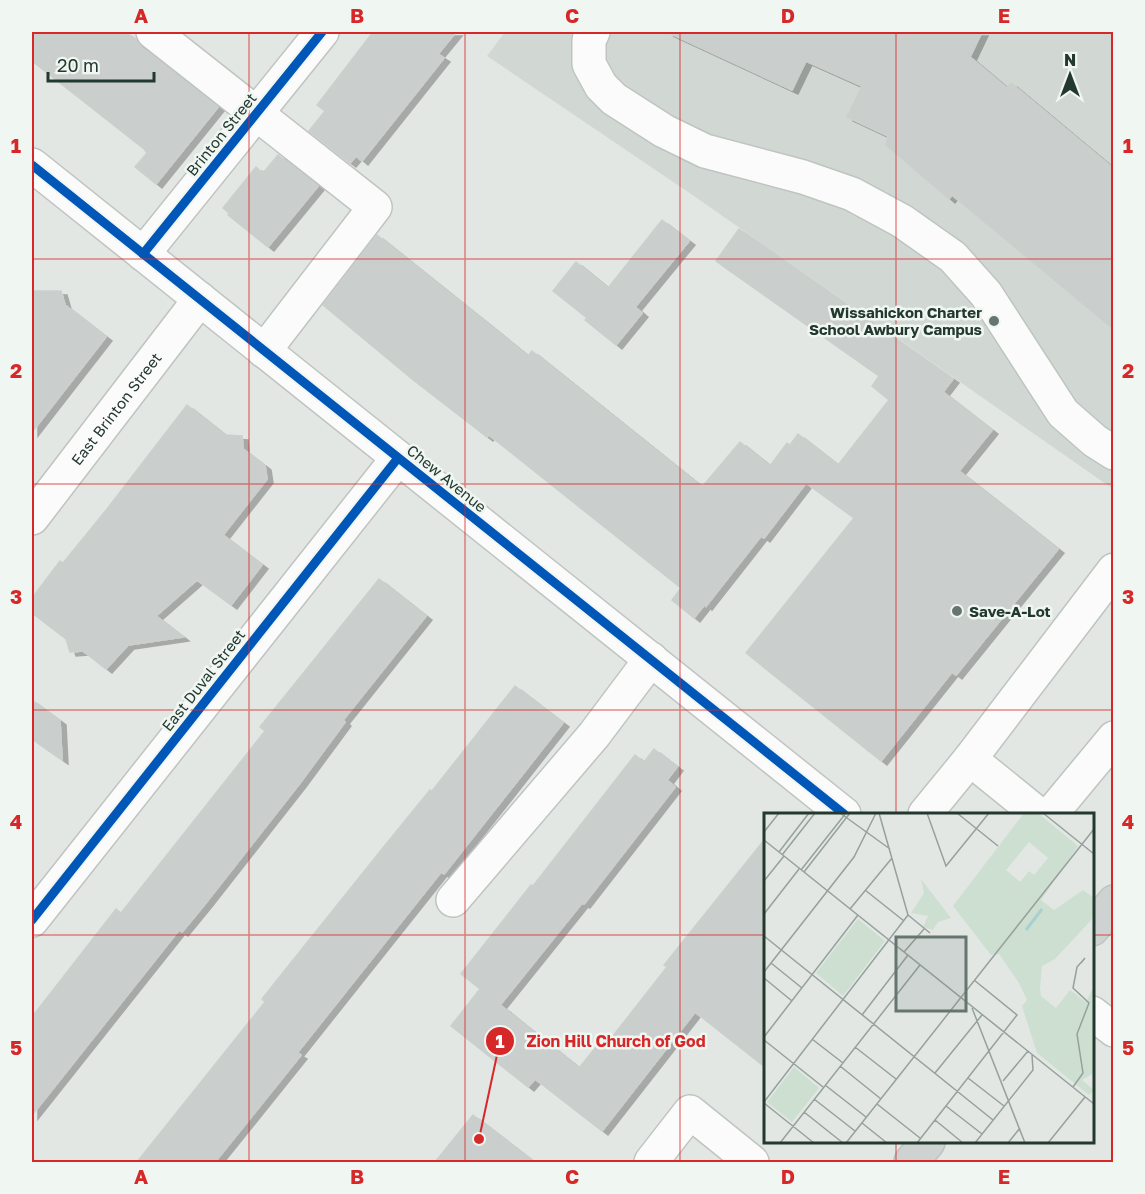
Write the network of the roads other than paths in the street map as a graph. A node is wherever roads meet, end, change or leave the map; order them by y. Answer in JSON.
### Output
{"nodes":[{"id":1,"x":153,"y":32,"type":"edge"},
{"id":2,"x":322,"y":32,"type":"edge"},
{"id":3,"x":593,"y":32,"type":"edge"},
{"id":4,"x":256,"y":114,"type":"junction"},
{"id":5,"x":32,"y":165,"type":"edge"},
{"id":6,"x":143,"y":254,"type":"junction"},
{"id":7,"x":200,"y":300,"type":"junction"},
{"id":8,"x":264,"y":351,"type":"junction"},
{"id":9,"x":1113,"y":453,"type":"edge"},
{"id":10,"x":398,"y":458,"type":"junction"},
{"id":11,"x":32,"y":518,"type":"edge"},
{"id":12,"x":1113,"y":570,"type":"edge"},
{"id":13,"x":651,"y":659,"type":"junction"},
{"id":14,"x":1113,"y":738,"type":"edge"},
{"id":15,"x":970,"y":759,"type":"junction"},
{"id":16,"x":843,"y":813,"type":"edge"},
{"id":17,"x":926,"y":813,"type":"edge"},
{"id":18,"x":1037,"y":813,"type":"edge"},
{"id":19,"x":1053,"y":813,"type":"edge"},
{"id":20,"x":453,"y":900,"type":"dead end"},
{"id":21,"x":1113,"y":902,"type":"edge"},
{"id":22,"x":32,"y":920,"type":"edge"},
{"id":23,"x":1094,"y":926,"type":"edge"},
{"id":24,"x":1094,"y":1015,"type":"edge"},
{"id":25,"x":1113,"y":1030,"type":"edge"},
{"id":26,"x":927,"y":1143,"type":"edge"},
{"id":27,"x":651,"y":1162,"type":"edge"},
{"id":28,"x":752,"y":1162,"type":"edge"},
{"id":29,"x":911,"y":1162,"type":"edge"}],
"edges":[{"from":1,"to":4,"type":"street"},
{"from":2,"to":4,"type":"street","name":"Brinton Street"},
{"from":3,"to":9,"type":"street"},
{"from":4,"to":6,"type":"street","name":"Brinton Street"},
{"from":4,"to":8,"type":"street"},
{"from":5,"to":6,"type":"street","name":"Chew Avenue"},
{"from":6,"to":7,"type":"street","name":"Chew Avenue"},
{"from":7,"to":8,"type":"street","name":"Chew Avenue"},
{"from":7,"to":11,"type":"street","name":"East Brinton Street"},
{"from":8,"to":10,"type":"street","name":"Chew Avenue"},
{"from":10,"to":13,"type":"street","name":"Chew Avenue"},
{"from":10,"to":22,"type":"street","name":"East Duval Street"},
{"from":12,"to":15,"type":"street"},
{"from":13,"to":16,"type":"street","name":"Chew Avenue"},
{"from":13,"to":20,"type":"street"},
{"from":14,"to":19,"type":"street"},
{"from":15,"to":17,"type":"street"},
{"from":15,"to":18,"type":"street"},
{"from":21,"to":23,"type":"main road"},
{"from":24,"to":25,"type":"street"},
{"from":26,"to":29,"type":"main road"},
{"from":27,"to":28,"type":"street"}]}
